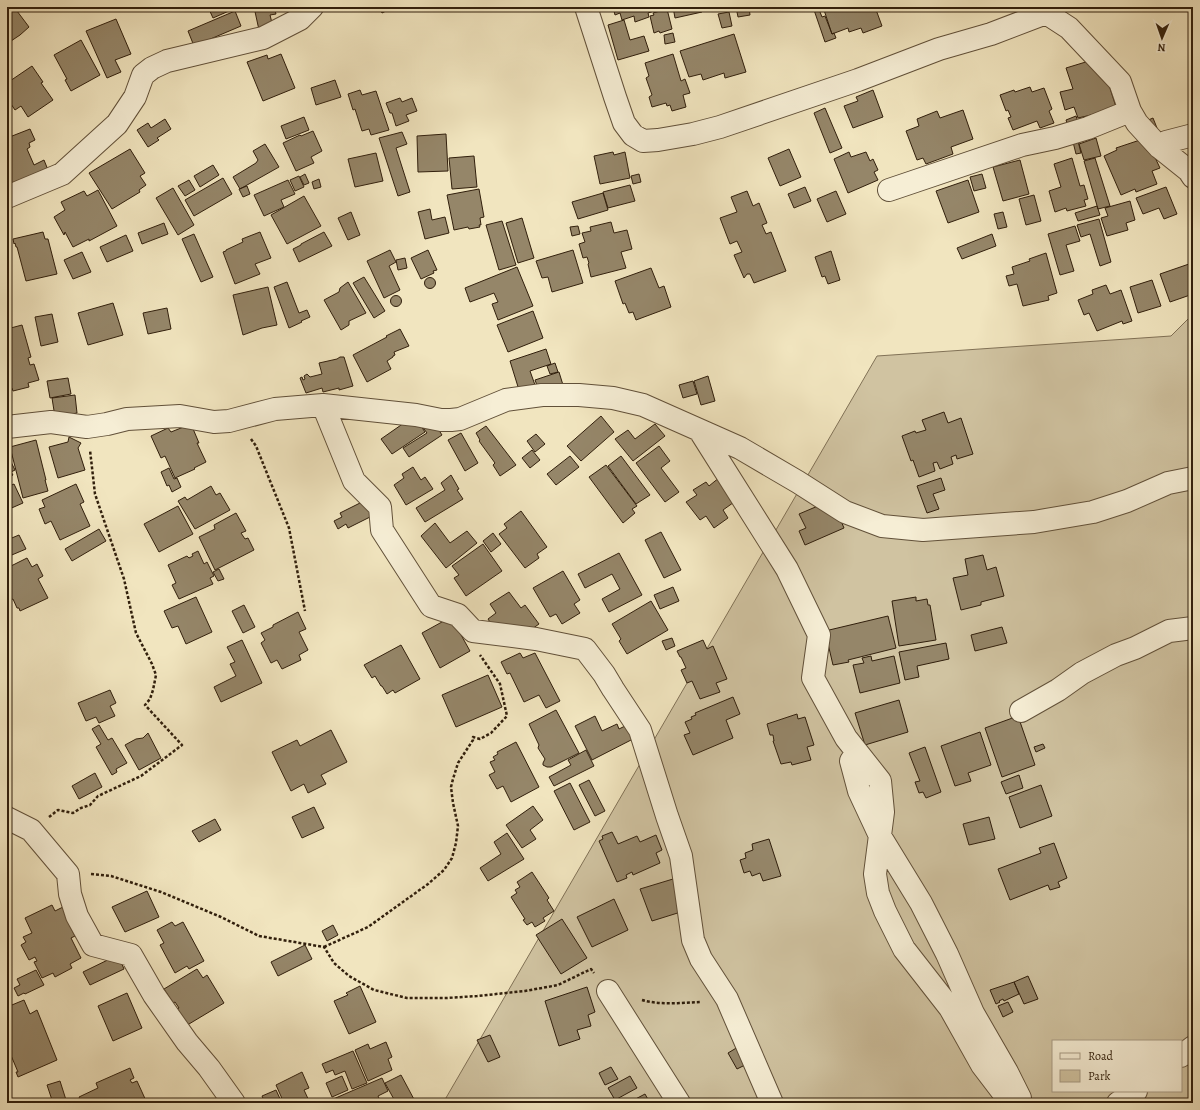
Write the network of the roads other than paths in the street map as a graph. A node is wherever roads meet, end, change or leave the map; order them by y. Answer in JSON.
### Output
{"nodes":[{"id":1,"x":312,"y":7,"type":"edge"},
{"id":2,"x":586,"y":7,"type":"edge"},
{"id":3,"x":1043,"y":10,"type":"edge"},
{"id":4,"x":1130,"y":111,"type":"junction"},
{"id":5,"x":1193,"y":135,"type":"edge"},
{"id":6,"x":1159,"y":147,"type":"junction"},
{"id":7,"x":1193,"y":177,"type":"edge"},
{"id":8,"x":889,"y":190,"type":"dead end"},
{"id":9,"x":7,"y":198,"type":"edge"},
{"id":10,"x":323,"y":405,"type":"junction"},
{"id":11,"x":7,"y":427,"type":"edge"},
{"id":12,"x":700,"y":431,"type":"junction"},
{"id":13,"x":1193,"y":478,"type":"edge"},
{"id":14,"x":1193,"y":628,"type":"edge"},
{"id":15,"x":1021,"y":711,"type":"dead end"},
{"id":16,"x":851,"y":761,"type":"dead end"},
{"id":17,"x":7,"y":818,"type":"edge"},
{"id":18,"x":880,"y":836,"type":"junction"},
{"id":19,"x":608,"y":990,"type":"road end"},
{"id":20,"x":1193,"y":1047,"type":"edge"},
{"id":21,"x":1182,"y":1055,"type":"edge"},
{"id":22,"x":1134,"y":1092,"type":"edge"},
{"id":23,"x":234,"y":1103,"type":"edge"},
{"id":24,"x":679,"y":1103,"type":"edge"},
{"id":25,"x":772,"y":1103,"type":"edge"},
{"id":26,"x":1011,"y":1103,"type":"edge"},
{"id":27,"x":1023,"y":1103,"type":"edge"},
{"id":28,"x":1118,"y":1103,"type":"edge"}],
"edges":[{"from":1,"to":9,"type":"street"},
{"from":2,"to":3,"type":"street"},
{"from":3,"to":4,"type":"street"},
{"from":4,"to":6,"type":"street"},
{"from":4,"to":8,"type":"street"},
{"from":5,"to":6,"type":"street"},
{"from":6,"to":7,"type":"street"},
{"from":10,"to":11,"type":"street"},
{"from":10,"to":12,"type":"street"},
{"from":10,"to":25,"type":"street"},
{"from":12,"to":13,"type":"street"},
{"from":12,"to":18,"type":"street"},
{"from":14,"to":15,"type":"street"},
{"from":16,"to":18,"type":"street"},
{"from":17,"to":23,"type":"street"},
{"from":18,"to":26,"type":"street"},
{"from":18,"to":27,"type":"street"},
{"from":19,"to":24,"type":"street"},
{"from":20,"to":21,"type":"street"},
{"from":22,"to":28,"type":"street"}]}
